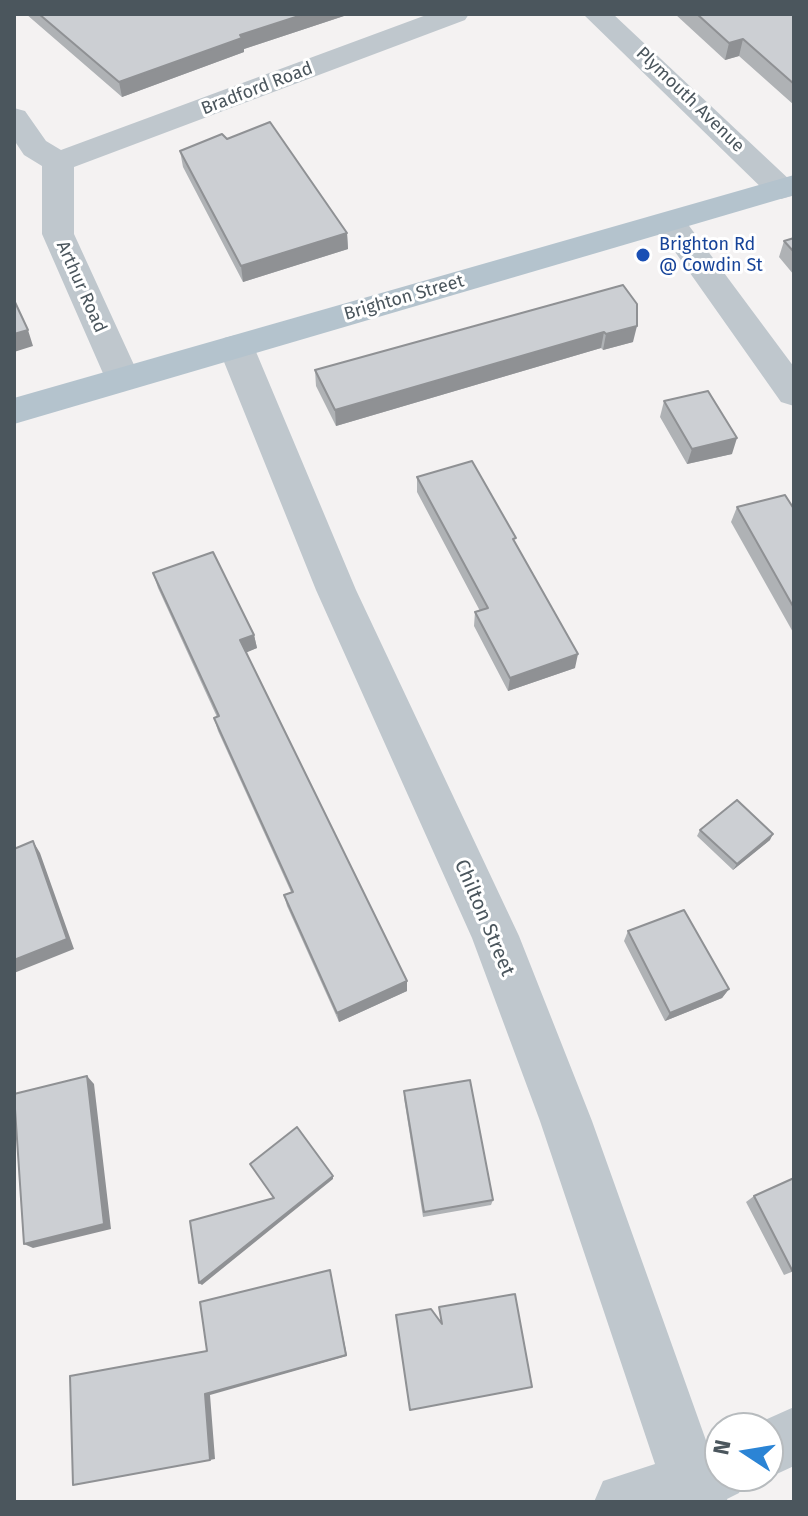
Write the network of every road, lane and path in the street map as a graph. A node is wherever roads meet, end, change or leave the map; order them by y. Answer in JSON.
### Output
{"nodes":[{"id":1,"x":455,"y":14,"type":"edge"},
{"id":2,"x":597,"y":14,"type":"edge"},
{"id":3,"x":14,"y":117,"type":"edge"},
{"id":4,"x":58,"y":162,"type":"junction"},
{"id":5,"x":788,"y":187,"type":"edge"},
{"id":6,"x":670,"y":222,"type":"junction"},
{"id":7,"x":236,"y":347,"type":"junction"},
{"id":8,"x":122,"y":378,"type":"junction"},
{"id":9,"x":794,"y":393,"type":"edge"},
{"id":10,"x":14,"y":411,"type":"edge"},
{"id":11,"x":703,"y":1485,"type":"edge"},
{"id":12,"x":624,"y":1502,"type":"edge"}],
"edges":[{"from":1,"to":4,"type":"street","name":"Bradford Road"},
{"from":2,"to":5,"type":"street","name":"Plymouth Avenue"},
{"from":3,"to":4,"type":"street"},
{"from":4,"to":8,"type":"street","name":"Arthur Road"},
{"from":5,"to":6,"type":"main road","name":"Brighton Street"},
{"from":6,"to":7,"type":"main road","name":"Brighton Street"},
{"from":6,"to":9,"type":"street"},
{"from":7,"to":8,"type":"main road","name":"Brighton Street"},
{"from":7,"to":11,"type":"street","name":"Chilton Street"},
{"from":8,"to":10,"type":"main road","name":"Brighton Street"},
{"from":11,"to":12,"type":"street"}]}
